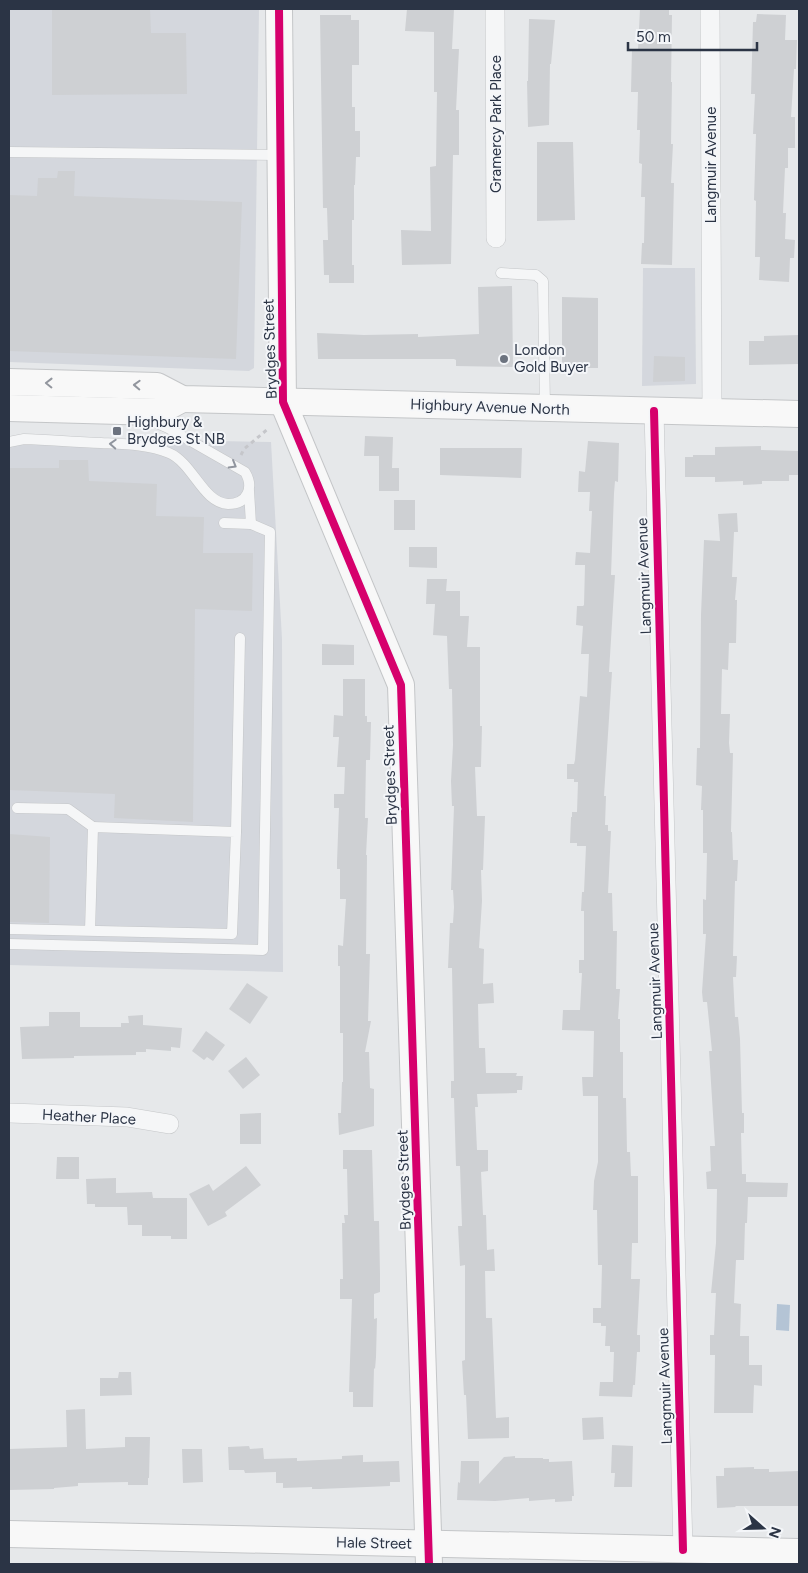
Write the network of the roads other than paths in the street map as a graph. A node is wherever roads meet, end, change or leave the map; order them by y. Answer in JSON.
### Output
{"nodes":[{"id":1,"x":279,"y":9,"type":"edge"},
{"id":2,"x":495,"y":9,"type":"edge"},
{"id":3,"x":710,"y":9,"type":"edge"},
{"id":4,"x":9,"y":152,"type":"edge"},
{"id":5,"x":280,"y":155,"type":"junction"},
{"id":6,"x":496,"y":238,"type":"dead end"},
{"id":7,"x":501,"y":273,"type":"dead end"},
{"id":8,"x":9,"y":382,"type":"edge"},
{"id":9,"x":182,"y":399,"type":"junction"},
{"id":10,"x":283,"y":402,"type":"junction"},
{"id":11,"x":9,"y":408,"type":"edge"},
{"id":12,"x":38,"y":408,"type":"junction"},
{"id":13,"x":545,"y":409,"type":"junction"},
{"id":14,"x":128,"y":411,"type":"junction"},
{"id":15,"x":654,"y":411,"type":"junction"},
{"id":16,"x":712,"y":412,"type":"junction"},
{"id":17,"x":799,"y":414,"type":"edge"},
{"id":18,"x":9,"y":418,"type":"edge"},
{"id":19,"x":9,"y":442,"type":"edge"},
{"id":20,"x":249,"y":490,"type":"junction"},
{"id":21,"x":224,"y":523,"type":"dead end"},
{"id":22,"x":251,"y":524,"type":"junction"},
{"id":23,"x":240,"y":638,"type":"dead end"},
{"id":24,"x":17,"y":808,"type":"dead end"},
{"id":25,"x":93,"y":827,"type":"junction"},
{"id":26,"x":236,"y":832,"type":"junction"},
{"id":27,"x":9,"y":929,"type":"edge"},
{"id":28,"x":90,"y":931,"type":"junction"},
{"id":29,"x":9,"y":944,"type":"edge"},
{"id":30,"x":9,"y":1113,"type":"edge"},
{"id":31,"x":169,"y":1124,"type":"dead end"},
{"id":32,"x":9,"y":1534,"type":"edge"},
{"id":33,"x":683,"y":1550,"type":"junction"},
{"id":34,"x":799,"y":1552,"type":"edge"},
{"id":35,"x":429,"y":1554,"type":"edge"}],
"edges":[{"from":1,"to":5,"type":"street","name":"Brydges Street"},
{"from":2,"to":6,"type":"street","name":"Gramercy Park Place"},
{"from":3,"to":16,"type":"street","name":"Langmuir Avenue"},
{"from":4,"to":5,"type":"lane"},
{"from":5,"to":10,"type":"street","name":"Brydges Street"},
{"from":7,"to":13,"type":"lane"},
{"from":9,"to":8,"type":"street","name":"Highbury Avenue North","one_way":true},
{"from":9,"to":10,"type":"street","name":"Highbury Avenue North"},
{"from":9,"to":14,"type":"street"},
{"from":10,"to":13,"type":"street","name":"Highbury Avenue North"},
{"from":10,"to":35,"type":"street","name":"Brydges Street"},
{"from":11,"to":12,"type":"street"},
{"from":12,"to":14,"type":"street"},
{"from":12,"to":18,"type":"street"},
{"from":13,"to":15,"type":"street","name":"Highbury Avenue North"},
{"from":14,"to":20,"type":"lane","one_way":true},
{"from":15,"to":16,"type":"street","name":"Highbury Avenue North"},
{"from":15,"to":33,"type":"street","name":"Langmuir Avenue"},
{"from":16,"to":17,"type":"street","name":"Highbury Avenue North"},
{"from":20,"to":19,"type":"lane","one_way":true},
{"from":20,"to":22,"type":"lane"},
{"from":21,"to":22,"type":"lane"},
{"from":22,"to":29,"type":"lane"},
{"from":23,"to":26,"type":"lane"},
{"from":24,"to":25,"type":"lane"},
{"from":25,"to":26,"type":"lane"},
{"from":25,"to":28,"type":"lane"},
{"from":26,"to":28,"type":"lane"},
{"from":27,"to":28,"type":"lane"},
{"from":30,"to":31,"type":"street","name":"Heather Place"},
{"from":32,"to":35,"type":"street","name":"Hale Street"},
{"from":33,"to":34,"type":"street","name":"Hale Street"},
{"from":33,"to":35,"type":"street","name":"Hale Street"}]}
